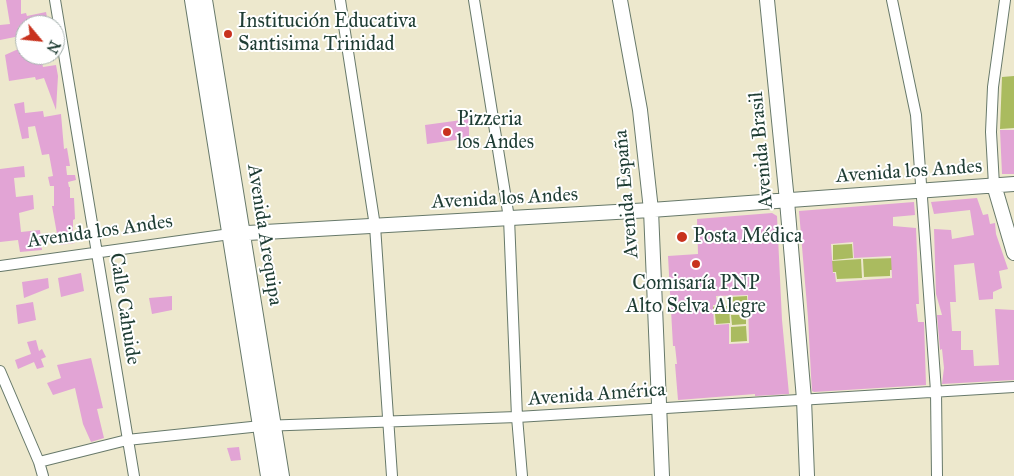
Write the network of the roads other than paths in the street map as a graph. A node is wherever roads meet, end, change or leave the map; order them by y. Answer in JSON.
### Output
{"nodes":[{"id":1,"x":55,"y":0,"type":"edge"},
{"id":2,"x":192,"y":0,"type":"edge"},
{"id":3,"x":205,"y":0,"type":"edge"},
{"id":4,"x":340,"y":0,"type":"edge"},
{"id":5,"x":474,"y":0,"type":"edge"},
{"id":6,"x":620,"y":0,"type":"edge"},
{"id":7,"x":767,"y":0,"type":"edge"},
{"id":8,"x":892,"y":0,"type":"edge"},
{"id":9,"x":1005,"y":0,"type":"edge"},
{"id":10,"x":1014,"y":184,"type":"edge"},
{"id":11,"x":994,"y":186,"type":"junction"},
{"id":12,"x":922,"y":191,"type":"junction"},
{"id":13,"x":787,"y":200,"type":"junction"},
{"id":14,"x":651,"y":210,"type":"junction"},
{"id":15,"x":509,"y":218,"type":"junction"},
{"id":16,"x":375,"y":226,"type":"junction"},
{"id":17,"x":236,"y":234,"type":"junction"},
{"id":18,"x":97,"y":252,"type":"junction"},
{"id":19,"x":1014,"y":253,"type":"edge"},
{"id":20,"x":0,"y":266,"type":"edge"},
{"id":21,"x":0,"y":371,"type":"edge"},
{"id":22,"x":1014,"y":386,"type":"edge"},
{"id":23,"x":936,"y":391,"type":"junction"},
{"id":24,"x":804,"y":400,"type":"junction"},
{"id":25,"x":659,"y":409,"type":"junction"},
{"id":26,"x":517,"y":418,"type":"junction"},
{"id":27,"x":388,"y":422,"type":"junction"},
{"id":28,"x":267,"y":426,"type":"junction"},
{"id":29,"x":128,"y":440,"type":"junction"},
{"id":30,"x":40,"y":462,"type":"junction"},
{"id":31,"x":43,"y":476,"type":"edge"},
{"id":32,"x":134,"y":476,"type":"edge"},
{"id":33,"x":268,"y":476,"type":"edge"},
{"id":34,"x":282,"y":476,"type":"edge"},
{"id":35,"x":392,"y":476,"type":"edge"},
{"id":36,"x":522,"y":476,"type":"edge"},
{"id":37,"x":662,"y":476,"type":"edge"},
{"id":38,"x":808,"y":476,"type":"edge"},
{"id":39,"x":937,"y":476,"type":"edge"}],
"edges":[{"from":1,"to":18,"type":"street","name":"Calle Cahuide"},
{"from":2,"to":17,"type":"street","name":"Avenida Arequipa"},
{"from":3,"to":17,"type":"street","name":"Avenida Arequipa"},
{"from":4,"to":16,"type":"street"},
{"from":5,"to":15,"type":"street"},
{"from":6,"to":14,"type":"street","name":"Avenida España"},
{"from":7,"to":13,"type":"street","name":"Avenida Brasil"},
{"from":8,"to":12,"type":"street"},
{"from":9,"to":11,"type":"street"},
{"from":10,"to":11,"type":"street","name":"Avenida los Andes"},
{"from":11,"to":12,"type":"street","name":"Avenida los Andes"},
{"from":11,"to":19,"type":"street"},
{"from":12,"to":13,"type":"street","name":"Avenida los Andes"},
{"from":12,"to":23,"type":"street"},
{"from":13,"to":14,"type":"street","name":"Avenida los Andes"},
{"from":13,"to":24,"type":"street","name":"Avenida Brasil"},
{"from":14,"to":15,"type":"street","name":"Avenida los Andes"},
{"from":14,"to":25,"type":"street","name":"Avenida España"},
{"from":15,"to":16,"type":"street","name":"Avenida los Andes"},
{"from":15,"to":26,"type":"street"},
{"from":16,"to":17,"type":"street","name":"Avenida los Andes"},
{"from":16,"to":27,"type":"street"},
{"from":17,"to":18,"type":"street","name":"Avenida los Andes"},
{"from":17,"to":28,"type":"street","name":"Avenida Arequipa"},
{"from":18,"to":20,"type":"street","name":"Avenida los Andes"},
{"from":18,"to":29,"type":"street","name":"Calle Cahuide"},
{"from":21,"to":30,"type":"street"},
{"from":22,"to":23,"type":"street","name":"Avenida América"},
{"from":23,"to":24,"type":"street","name":"Avenida América"},
{"from":23,"to":39,"type":"street"},
{"from":24,"to":25,"type":"street","name":"Avenida América"},
{"from":24,"to":38,"type":"street","name":"Avenida Brasil"},
{"from":25,"to":26,"type":"street","name":"Avenida América"},
{"from":25,"to":37,"type":"street","name":"Avenida España"},
{"from":26,"to":27,"type":"street","name":"Avenida América"},
{"from":26,"to":36,"type":"street"},
{"from":27,"to":28,"type":"street","name":"Avenida América"},
{"from":27,"to":35,"type":"street"},
{"from":28,"to":29,"type":"street","name":"Avenida América"},
{"from":28,"to":33,"type":"street","name":"Avenida Arequipa"},
{"from":28,"to":34,"type":"street","name":"Avenida Arequipa"},
{"from":29,"to":30,"type":"street","name":"Avenida América"},
{"from":29,"to":32,"type":"street","name":"Calle Cahuide"},
{"from":30,"to":31,"type":"street"}]}
